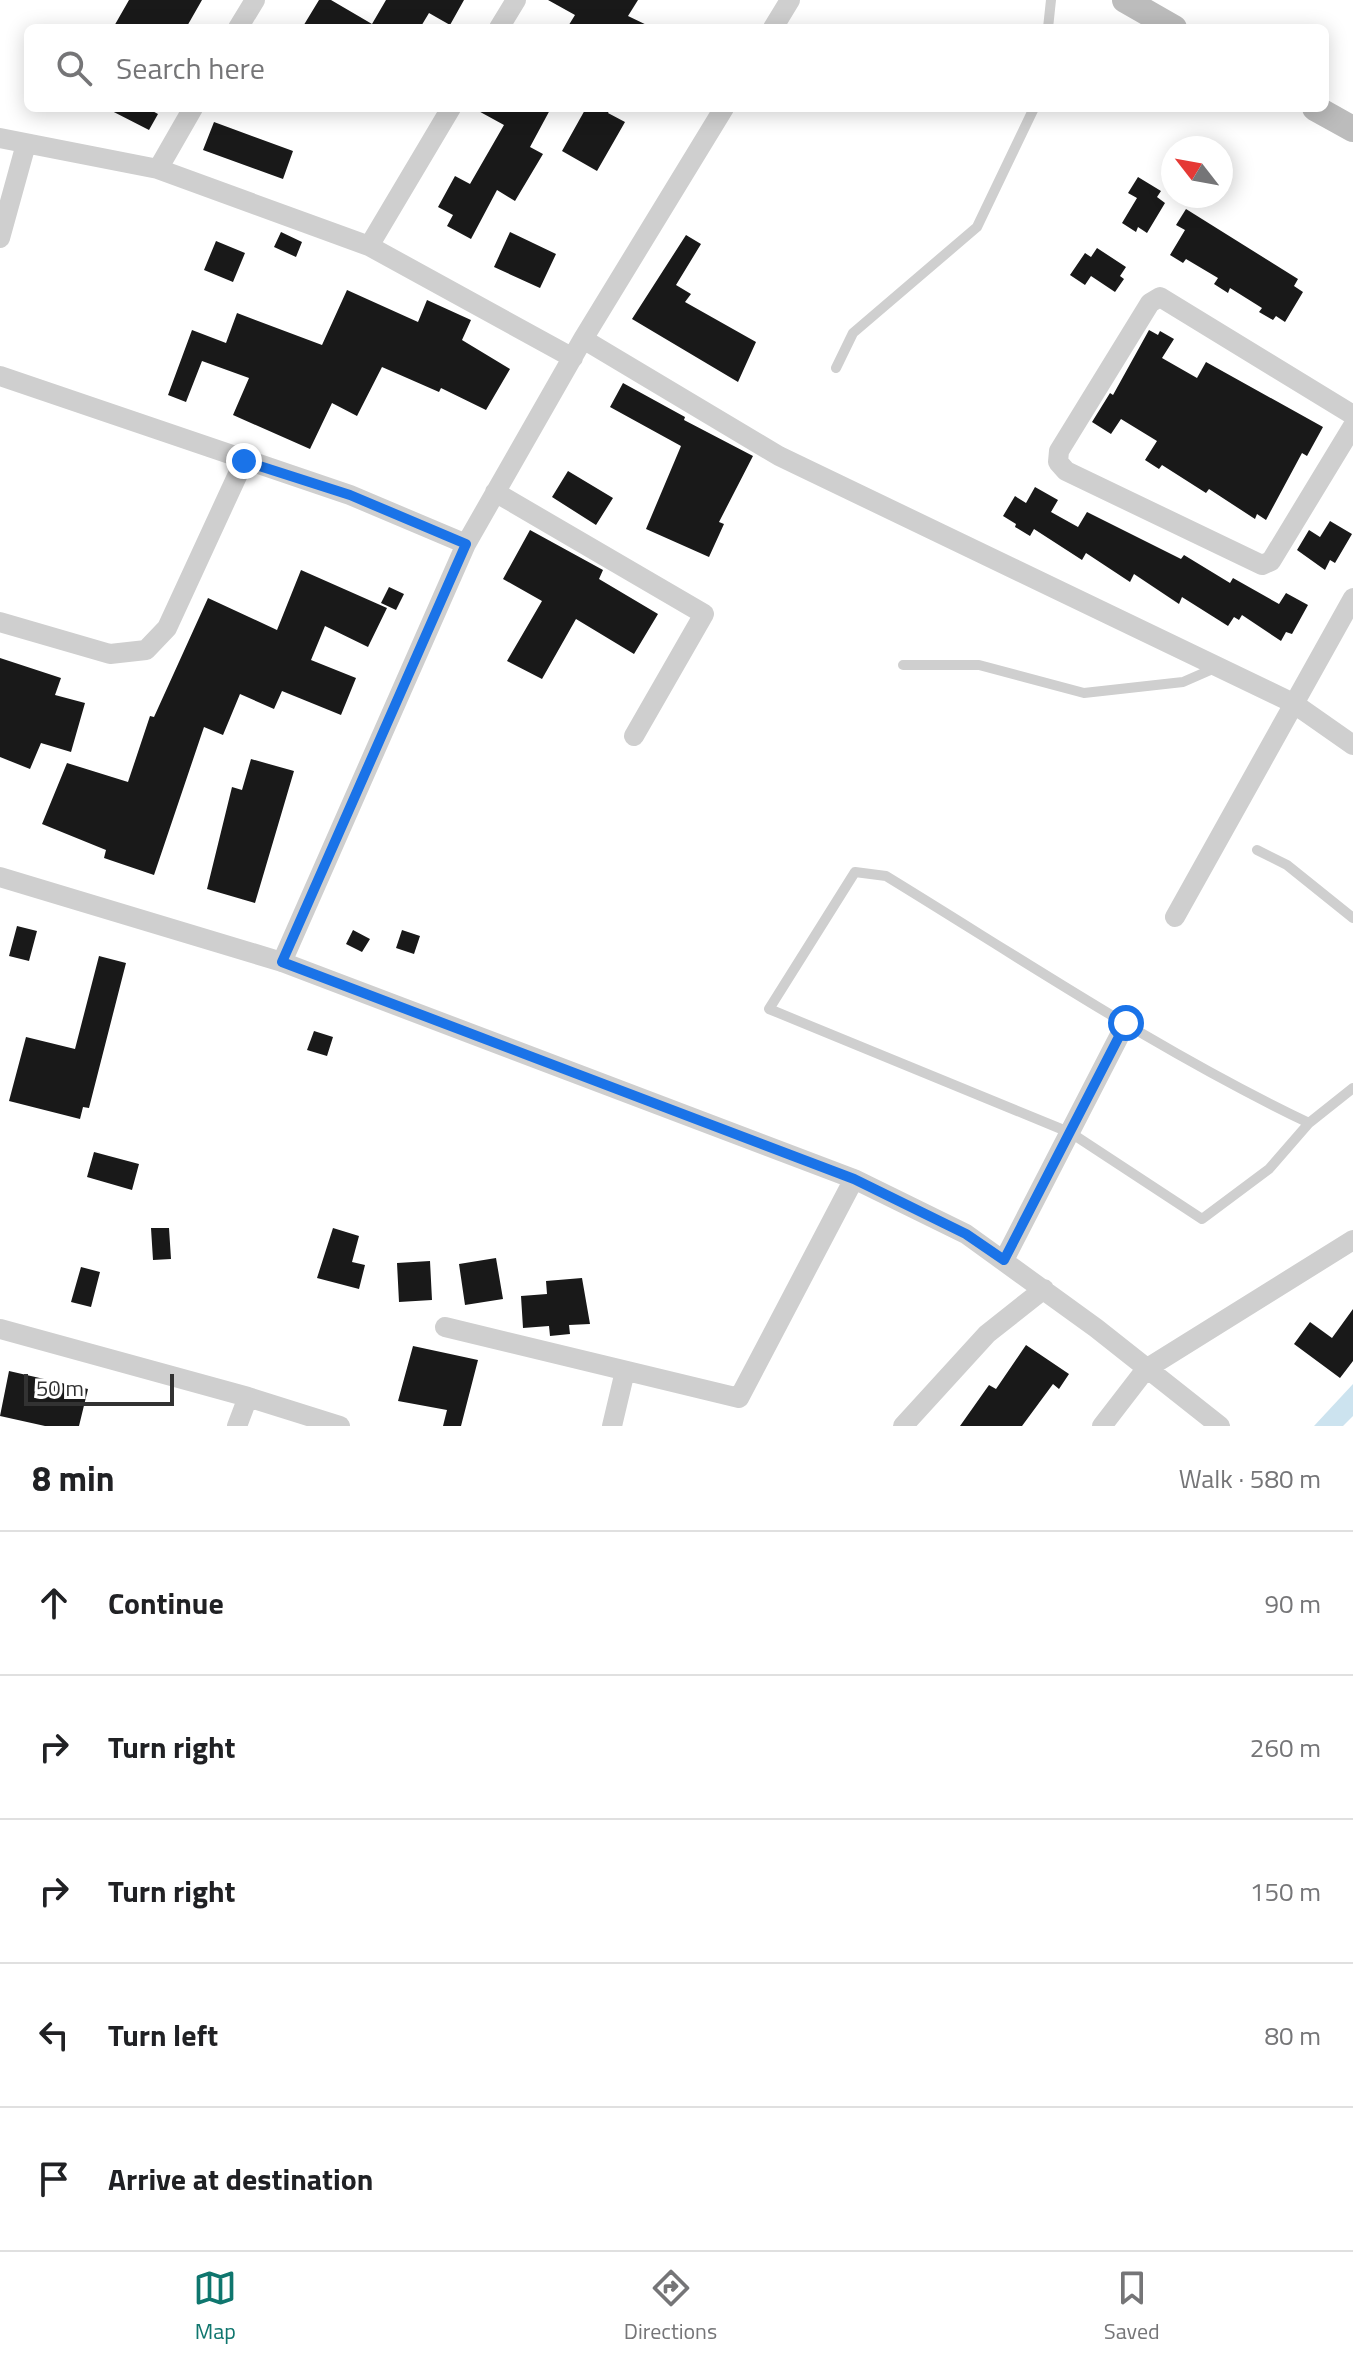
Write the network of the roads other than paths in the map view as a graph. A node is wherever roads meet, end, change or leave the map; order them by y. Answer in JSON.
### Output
{"nodes":[{"id":1,"x":255,"y":0,"type":"edge"},
{"id":2,"x":516,"y":0,"type":"edge"},
{"id":3,"x":790,"y":0,"type":"edge"},
{"id":4,"x":1051,"y":0,"type":"edge"},
{"id":5,"x":1125,"y":0,"type":"edge"},
{"id":6,"x":240,"y":24,"type":"edge"},
{"id":7,"x":501,"y":24,"type":"edge"},
{"id":8,"x":775,"y":24,"type":"edge"},
{"id":9,"x":1048,"y":24,"type":"edge"},
{"id":10,"x":1167,"y":24,"type":"edge"},
{"id":11,"x":191,"y":112,"type":"edge"},
{"id":12,"x":449,"y":112,"type":"edge"},
{"id":13,"x":722,"y":112,"type":"edge"},
{"id":14,"x":1032,"y":112,"type":"edge"},
{"id":15,"x":1322,"y":112,"type":"edge"},
{"id":16,"x":1353,"y":129,"type":"edge"},
{"id":17,"x":0,"y":138,"type":"edge"},
{"id":18,"x":26,"y":144,"type":"junction"},
{"id":19,"x":158,"y":169,"type":"junction"},
{"id":20,"x":0,"y":238,"type":"edge"},
{"id":21,"x":369,"y":246,"type":"junction"},
{"id":22,"x":583,"y":339,"type":"junction"},
{"id":23,"x":573,"y":358,"type":"junction"},
{"id":24,"x":836,"y":368,"type":"dead end"},
{"id":25,"x":0,"y":376,"type":"edge"},
{"id":26,"x":1353,"y":415,"type":"edge"},
{"id":27,"x":1353,"y":426,"type":"edge"},
{"id":28,"x":244,"y":461,"type":"junction"},
{"id":29,"x":495,"y":492,"type":"junction"},
{"id":30,"x":466,"y":544,"type":"junction"},
{"id":31,"x":1353,"y":598,"type":"edge"},
{"id":32,"x":0,"y":622,"type":"edge"},
{"id":33,"x":903,"y":665,"type":"dead end"},
{"id":34,"x":1215,"y":668,"type":"junction"},
{"id":35,"x":1293,"y":703,"type":"junction"},
{"id":36,"x":634,"y":736,"type":"dead end"},
{"id":37,"x":1353,"y":745,"type":"edge"},
{"id":38,"x":1257,"y":850,"type":"dead end"},
{"id":39,"x":0,"y":877,"type":"edge"},
{"id":40,"x":1175,"y":917,"type":"dead end"},
{"id":41,"x":1353,"y":918,"type":"edge"},
{"id":42,"x":282,"y":962,"type":"junction"},
{"id":43,"x":1126,"y":1023,"type":"junction"},
{"id":44,"x":1353,"y":1088,"type":"edge"},
{"id":45,"x":1309,"y":1123,"type":"junction"},
{"id":46,"x":1071,"y":1133,"type":"junction"},
{"id":47,"x":854,"y":1179,"type":"junction"},
{"id":48,"x":1353,"y":1240,"type":"edge"},
{"id":49,"x":1004,"y":1260,"type":"junction"},
{"id":50,"x":1044,"y":1289,"type":"junction"},
{"id":51,"x":445,"y":1327,"type":"dead end"},
{"id":52,"x":0,"y":1329,"type":"edge"},
{"id":53,"x":1146,"y":1369,"type":"junction"},
{"id":54,"x":625,"y":1371,"type":"junction"},
{"id":55,"x":248,"y":1397,"type":"junction"},
{"id":56,"x":237,"y":1426,"type":"edge"},
{"id":57,"x":340,"y":1426,"type":"edge"},
{"id":58,"x":612,"y":1426,"type":"edge"},
{"id":59,"x":903,"y":1426,"type":"edge"},
{"id":60,"x":1102,"y":1426,"type":"edge"},
{"id":61,"x":1220,"y":1426,"type":"edge"}],
"edges":[{"from":1,"to":6,"type":"street"},
{"from":2,"to":7,"type":"street"},
{"from":3,"to":8,"type":"street"},
{"from":4,"to":9,"type":"lane"},
{"from":5,"to":10,"type":"street"},
{"from":11,"to":19,"type":"street"},
{"from":12,"to":21,"type":"street"},
{"from":13,"to":22,"type":"street"},
{"from":14,"to":24,"type":"lane"},
{"from":15,"to":16,"type":"street"},
{"from":17,"to":18,"type":"street"},
{"from":18,"to":19,"type":"street"},
{"from":18,"to":20,"type":"street"},
{"from":19,"to":21,"type":"street"},
{"from":21,"to":23,"type":"street"},
{"from":22,"to":23,"type":"street"},
{"from":22,"to":34,"type":"street"},
{"from":23,"to":29,"type":"street"},
{"from":25,"to":28,"type":"street"},
{"from":26,"to":27,"type":"street"},
{"from":28,"to":30,"type":"street"},
{"from":28,"to":32,"type":"street"},
{"from":29,"to":30,"type":"street"},
{"from":29,"to":36,"type":"street"},
{"from":30,"to":42,"type":"street"},
{"from":31,"to":35,"type":"street"},
{"from":33,"to":34,"type":"lane"},
{"from":34,"to":35,"type":"street"},
{"from":35,"to":37,"type":"street"},
{"from":35,"to":40,"type":"street"},
{"from":38,"to":41,"type":"lane"},
{"from":39,"to":42,"type":"street"},
{"from":42,"to":47,"type":"street"},
{"from":43,"to":45,"type":"lane"},
{"from":43,"to":46,"type":"street"},
{"from":43,"to":46,"type":"lane"},
{"from":44,"to":45,"type":"lane"},
{"from":45,"to":46,"type":"lane"},
{"from":46,"to":49,"type":"street"},
{"from":47,"to":49,"type":"street"},
{"from":47,"to":54,"type":"street"},
{"from":48,"to":53,"type":"street"},
{"from":49,"to":50,"type":"street"},
{"from":50,"to":53,"type":"street"},
{"from":50,"to":59,"type":"street"},
{"from":51,"to":54,"type":"street"},
{"from":52,"to":55,"type":"street"},
{"from":53,"to":60,"type":"street"},
{"from":53,"to":61,"type":"street"},
{"from":54,"to":58,"type":"street"},
{"from":55,"to":56,"type":"street"},
{"from":55,"to":57,"type":"street"}]}
